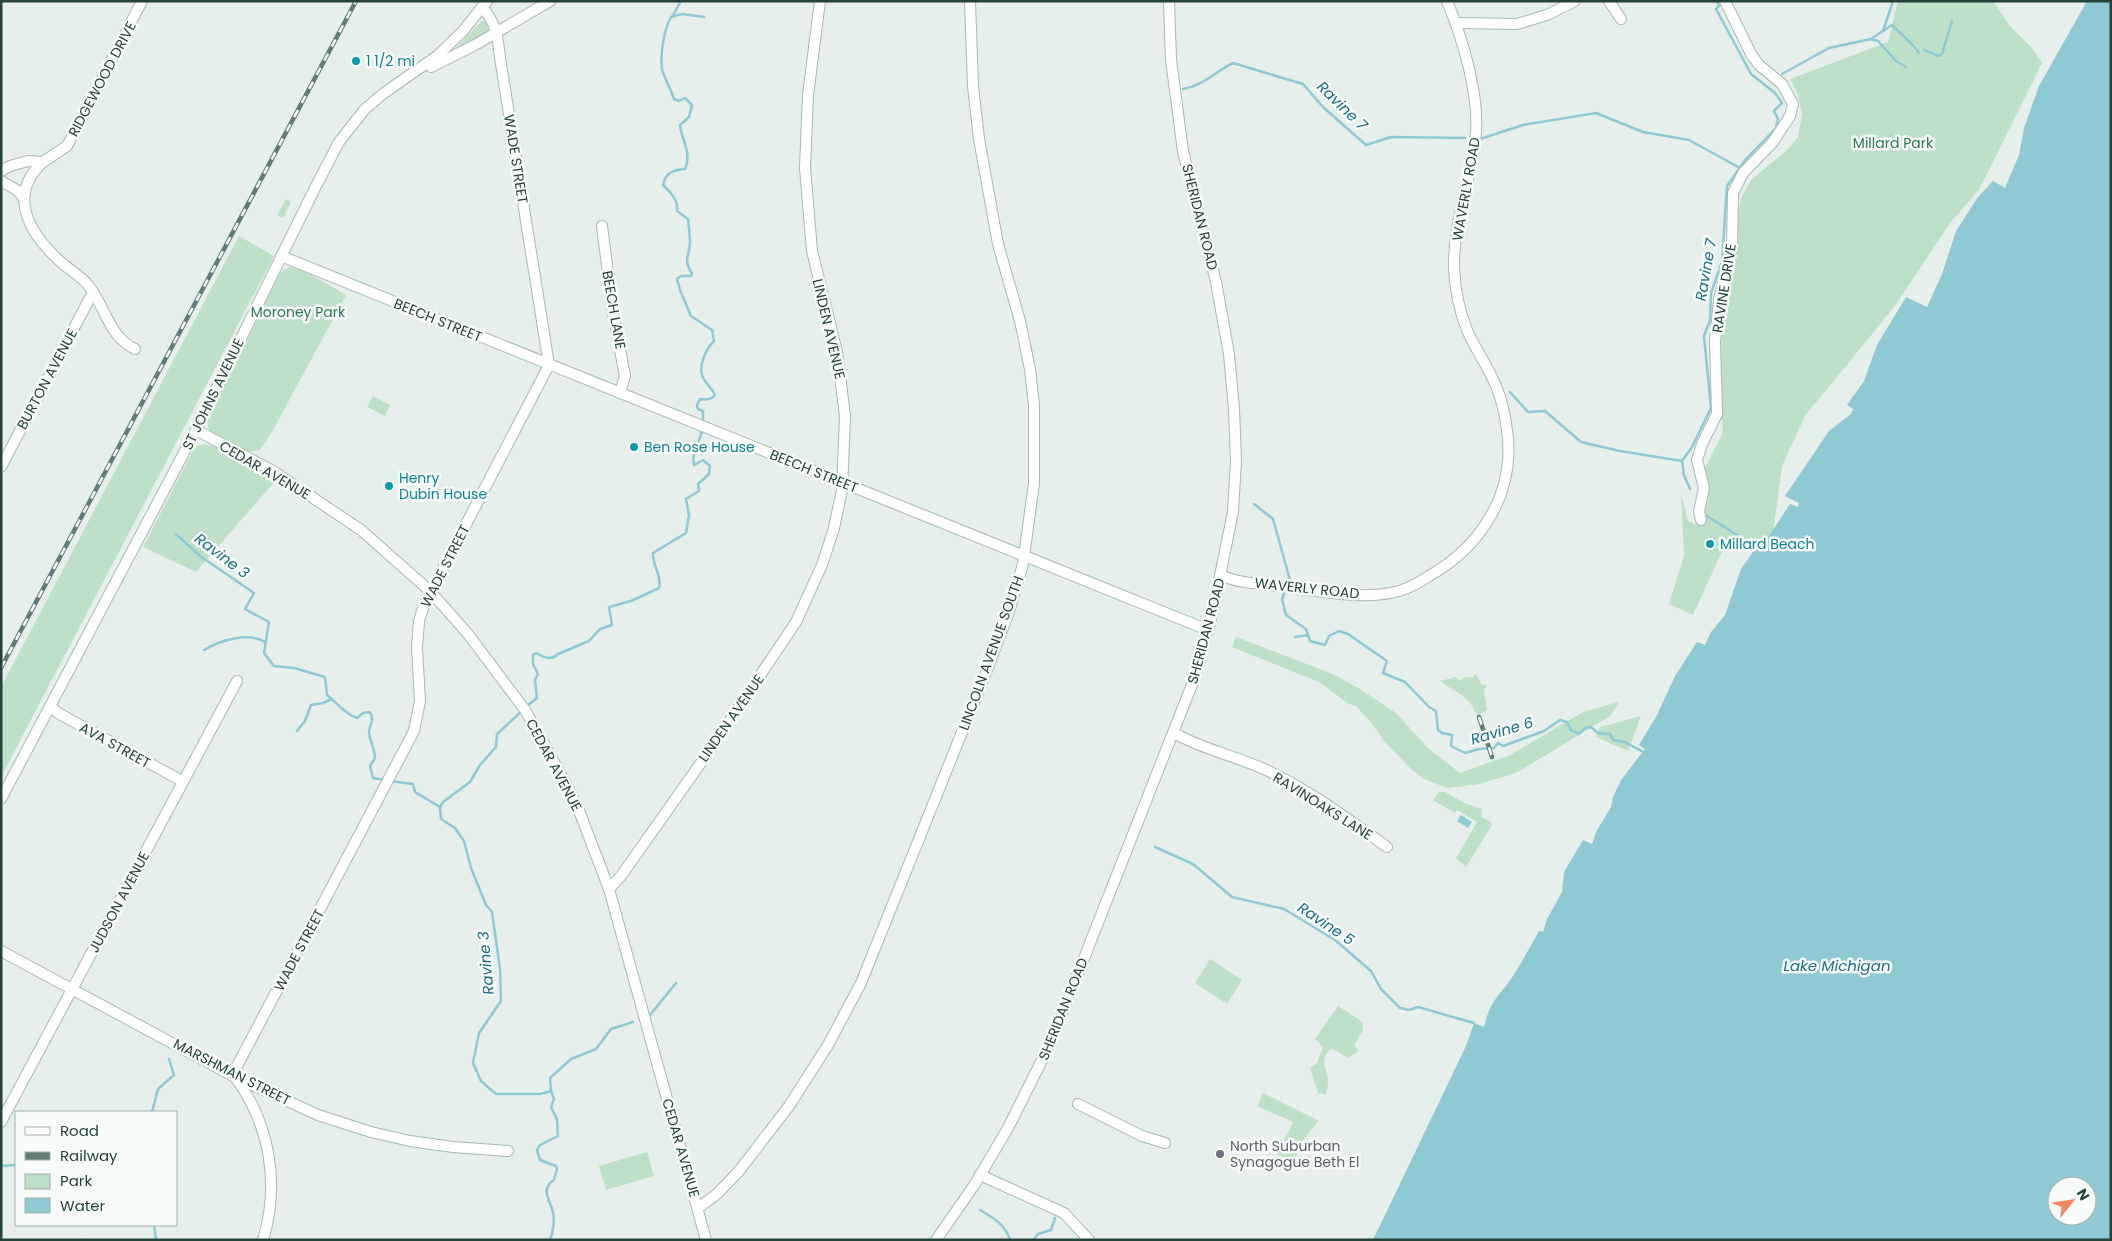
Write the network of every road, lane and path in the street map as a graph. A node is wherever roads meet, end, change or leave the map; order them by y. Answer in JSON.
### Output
{"nodes":[{"id":1,"x":142,"y":1,"type":"edge"},
{"id":2,"x":550,"y":1,"type":"edge"},
{"id":3,"x":820,"y":1,"type":"edge"},
{"id":4,"x":970,"y":1,"type":"edge"},
{"id":5,"x":1169,"y":1,"type":"edge"},
{"id":6,"x":1447,"y":1,"type":"edge"},
{"id":7,"x":1575,"y":1,"type":"edge"},
{"id":8,"x":1609,"y":1,"type":"edge"},
{"id":9,"x":1725,"y":1,"type":"edge"},
{"id":10,"x":485,"y":4,"type":"edge"},
{"id":11,"x":1621,"y":19,"type":"dead end"},
{"id":12,"x":1456,"y":23,"type":"junction"},
{"id":13,"x":498,"y":31,"type":"junction"},
{"id":14,"x":407,"y":77,"type":"junction"},
{"id":15,"x":43,"y":162,"type":"junction"},
{"id":16,"x":1,"y":171,"type":"edge"},
{"id":17,"x":1,"y":181,"type":"edge"},
{"id":18,"x":23,"y":197,"type":"junction"},
{"id":19,"x":602,"y":226,"type":"dead end"},
{"id":20,"x":281,"y":256,"type":"junction"},
{"id":21,"x":93,"y":292,"type":"junction"},
{"id":22,"x":135,"y":349,"type":"dead end"},
{"id":23,"x":550,"y":365,"type":"junction"},
{"id":24,"x":620,"y":394,"type":"junction"},
{"id":25,"x":196,"y":430,"type":"junction"},
{"id":26,"x":1,"y":466,"type":"edge"},
{"id":27,"x":842,"y":482,"type":"junction"},
{"id":28,"x":1701,"y":520,"type":"dead end"},
{"id":29,"x":1025,"y":556,"type":"junction"},
{"id":30,"x":1220,"y":575,"type":"junction"},
{"id":31,"x":430,"y":591,"type":"junction"},
{"id":32,"x":1208,"y":630,"type":"junction"},
{"id":33,"x":237,"y":681,"type":"dead end"},
{"id":34,"x":50,"y":706,"type":"junction"},
{"id":35,"x":1174,"y":733,"type":"junction"},
{"id":36,"x":182,"y":781,"type":"junction"},
{"id":37,"x":1,"y":799,"type":"edge"},
{"id":38,"x":1387,"y":847,"type":"dead end"},
{"id":39,"x":608,"y":889,"type":"junction"},
{"id":40,"x":1,"y":950,"type":"edge"},
{"id":41,"x":73,"y":989,"type":"junction"},
{"id":42,"x":235,"y":1077,"type":"junction"},
{"id":43,"x":1078,"y":1104,"type":"dead end"},
{"id":44,"x":1,"y":1122,"type":"edge"},
{"id":45,"x":1164,"y":1143,"type":"dead end"},
{"id":46,"x":508,"y":1151,"type":"dead end"},
{"id":47,"x":980,"y":1175,"type":"junction"},
{"id":48,"x":698,"y":1208,"type":"junction"},
{"id":49,"x":263,"y":1240,"type":"edge"},
{"id":50,"x":706,"y":1240,"type":"edge"},
{"id":51,"x":936,"y":1240,"type":"edge"},
{"id":52,"x":1090,"y":1240,"type":"edge"}],
"edges":[{"from":1,"to":15,"type":"street","name":"RIDGEWOOD DRIVE"},
{"from":2,"to":13,"type":"street"},
{"from":3,"to":27,"type":"street","name":"LINDEN AVENUE"},
{"from":4,"to":29,"type":"street","name":"LINCOLN AVENUE SOUTH"},
{"from":5,"to":30,"type":"street","name":"SHERIDAN ROAD"},
{"from":6,"to":12,"type":"street","name":"WAVERLY ROAD"},
{"from":7,"to":12,"type":"street"},
{"from":8,"to":11,"type":"street"},
{"from":9,"to":28,"type":"street","name":"RAVINE DRIVE"},
{"from":10,"to":13,"type":"street","name":"WADE STREET"},
{"from":10,"to":14,"type":"street","name":"ST JOHNS AVENUE"},
{"from":12,"to":30,"type":"street","name":"WAVERLY ROAD"},
{"from":13,"to":14,"type":"street"},
{"from":13,"to":23,"type":"street","name":"WADE STREET"},
{"from":14,"to":20,"type":"street","name":"ST JOHNS AVENUE"},
{"from":15,"to":16,"type":"street","name":"RIDGEWOOD DRIVE"},
{"from":15,"to":18,"type":"street"},
{"from":17,"to":18,"type":"street"},
{"from":18,"to":21,"type":"street"},
{"from":19,"to":24,"type":"street","name":"BEECH LANE"},
{"from":20,"to":23,"type":"street","name":"BEECH STREET"},
{"from":20,"to":25,"type":"street","name":"ST JOHNS AVENUE"},
{"from":21,"to":22,"type":"street"},
{"from":21,"to":26,"type":"street","name":"BURTON AVENUE"},
{"from":23,"to":24,"type":"street","name":"BEECH STREET"},
{"from":23,"to":31,"type":"street","name":"WADE STREET"},
{"from":24,"to":27,"type":"street","name":"BEECH STREET"},
{"from":25,"to":31,"type":"street","name":"CEDAR AVENUE"},
{"from":25,"to":34,"type":"street","name":"ST JOHNS AVENUE"},
{"from":27,"to":29,"type":"street","name":"BEECH STREET"},
{"from":27,"to":39,"type":"street","name":"LINDEN AVENUE"},
{"from":29,"to":32,"type":"street","name":"BEECH STREET"},
{"from":29,"to":48,"type":"street","name":"LINCOLN AVENUE SOUTH"},
{"from":30,"to":32,"type":"street","name":"SHERIDAN ROAD"},
{"from":31,"to":39,"type":"street","name":"CEDAR AVENUE"},
{"from":31,"to":42,"type":"street","name":"WADE STREET"},
{"from":32,"to":35,"type":"street","name":"SHERIDAN ROAD"},
{"from":33,"to":36,"type":"street","name":"JUDSON AVENUE"},
{"from":34,"to":36,"type":"street","name":"AVA STREET"},
{"from":34,"to":37,"type":"street","name":"ST JOHNS AVENUE"},
{"from":35,"to":38,"type":"street","name":"RAVINOAKS LANE"},
{"from":35,"to":47,"type":"street","name":"SHERIDAN ROAD"},
{"from":36,"to":41,"type":"street","name":"JUDSON AVENUE"},
{"from":39,"to":48,"type":"street","name":"CEDAR AVENUE"},
{"from":40,"to":41,"type":"street","name":"MARSHMAN STREET"},
{"from":41,"to":42,"type":"street","name":"MARSHMAN STREET"},
{"from":41,"to":44,"type":"street","name":"JUDSON AVENUE"},
{"from":42,"to":46,"type":"street","name":"MARSHMAN STREET"},
{"from":42,"to":49,"type":"street"},
{"from":43,"to":45,"type":"street"},
{"from":47,"to":51,"type":"street","name":"SHERIDAN ROAD"},
{"from":47,"to":52,"type":"street"},
{"from":48,"to":50,"type":"street","name":"CEDAR AVENUE"}]}
